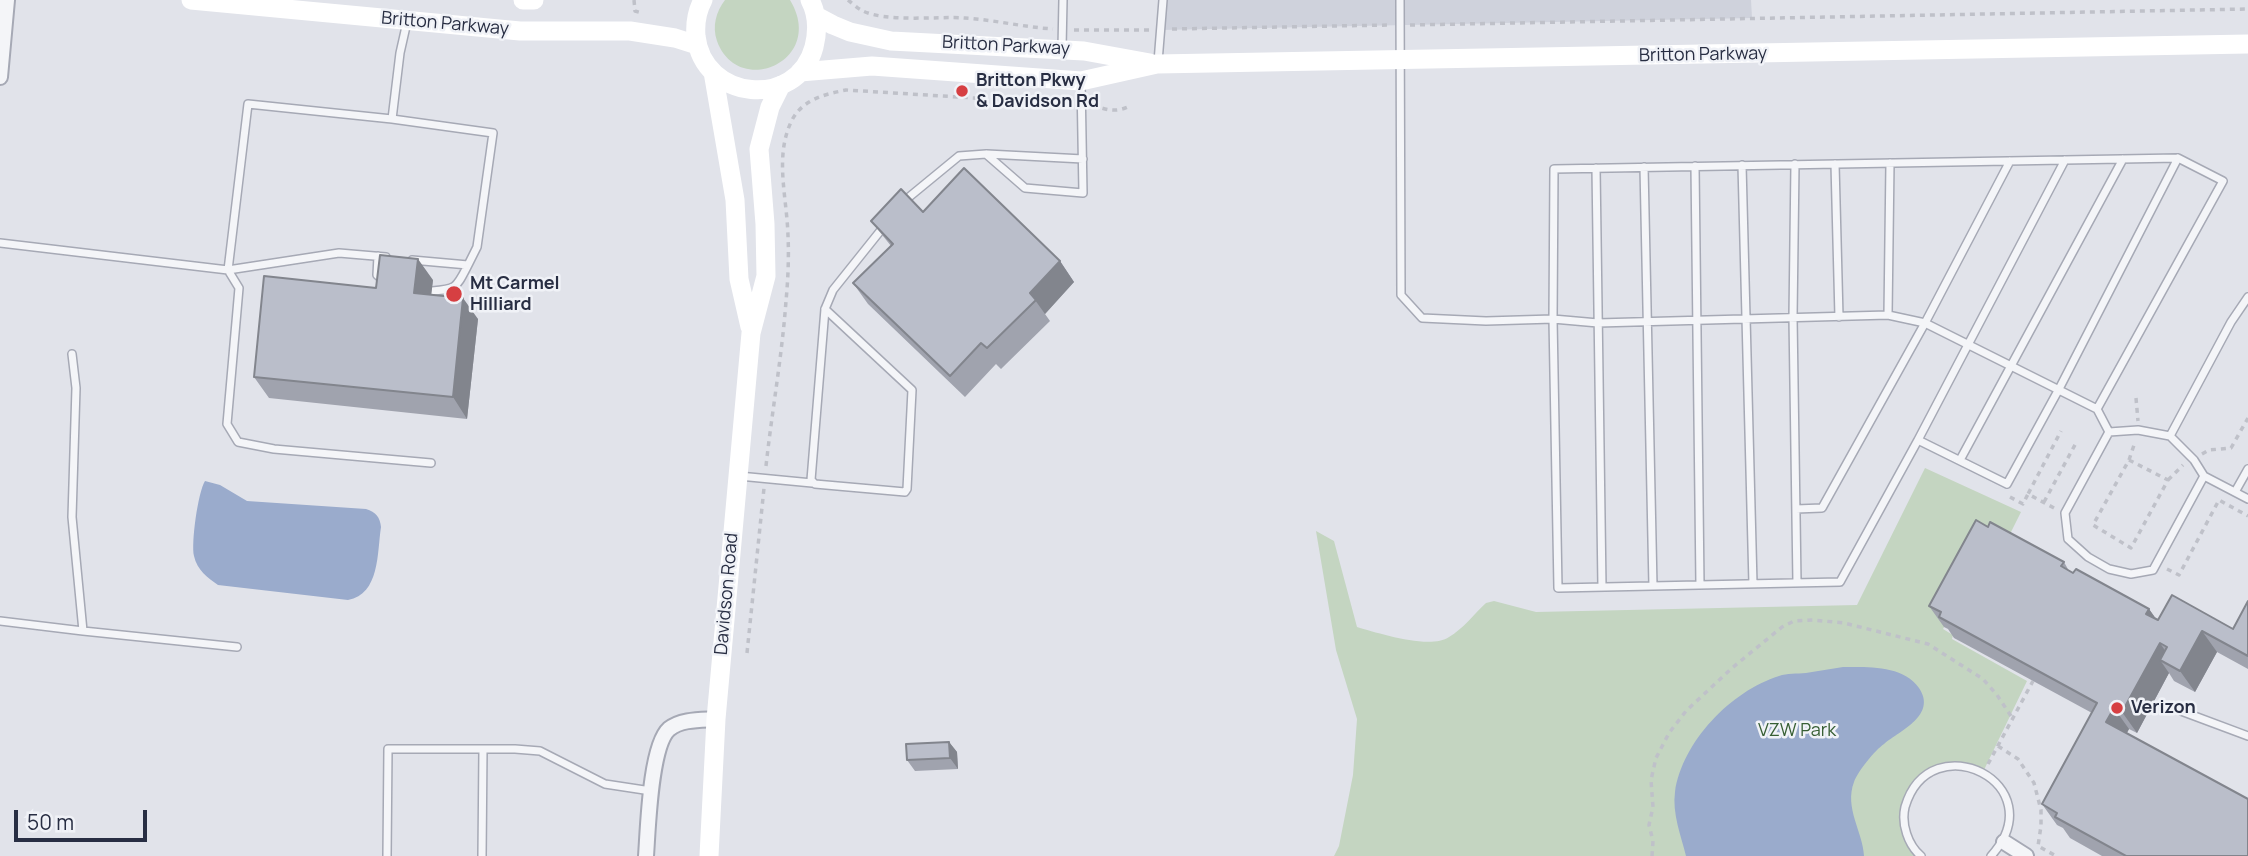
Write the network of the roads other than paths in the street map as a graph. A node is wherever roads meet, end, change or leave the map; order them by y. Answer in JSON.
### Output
{"nodes":[{"id":1,"x":7,"y":0,"type":"edge"},
{"id":2,"x":191,"y":0,"type":"edge"},
{"id":3,"x":523,"y":0,"type":"edge"},
{"id":4,"x":534,"y":0,"type":"edge"},
{"id":5,"x":703,"y":0,"type":"edge"},
{"id":6,"x":1063,"y":0,"type":"edge"},
{"id":7,"x":1163,"y":0,"type":"edge"},
{"id":8,"x":1400,"y":0,"type":"edge"},
{"id":9,"x":813,"y":8,"type":"edge"},
{"id":10,"x":407,"y":21,"type":"junction"},
{"id":11,"x":2248,"y":44,"type":"edge"},
{"id":12,"x":697,"y":45,"type":"junction"},
{"id":13,"x":1062,"y":49,"type":"junction"},
{"id":14,"x":1401,"y":60,"type":"junction"},
{"id":15,"x":1157,"y":64,"type":"junction"},
{"id":16,"x":713,"y":72,"type":"junction"},
{"id":17,"x":800,"y":72,"type":"junction"},
{"id":18,"x":0,"y":76,"type":"edge"},
{"id":19,"x":1081,"y":81,"type":"junction"},
{"id":20,"x":781,"y":85,"type":"junction"},
{"id":21,"x":392,"y":119,"type":"junction"},
{"id":22,"x":986,"y":154,"type":"junction"},
{"id":23,"x":2178,"y":158,"type":"junction"},
{"id":24,"x":1083,"y":159,"type":"junction"},
{"id":25,"x":2123,"y":159,"type":"junction"},
{"id":26,"x":2065,"y":160,"type":"junction"},
{"id":27,"x":2010,"y":161,"type":"junction"},
{"id":28,"x":1890,"y":163,"type":"junction"},
{"id":29,"x":1795,"y":164,"type":"junction"},
{"id":30,"x":1835,"y":164,"type":"junction"},
{"id":31,"x":1742,"y":165,"type":"junction"},
{"id":32,"x":1695,"y":166,"type":"junction"},
{"id":33,"x":1644,"y":167,"type":"junction"},
{"id":34,"x":1596,"y":168,"type":"junction"},
{"id":35,"x":897,"y":209,"type":"edge"},
{"id":36,"x":889,"y":219,"type":"edge"},
{"id":37,"x":0,"y":243,"type":"edge"},
{"id":38,"x":378,"y":256,"type":"junction"},
{"id":39,"x":390,"y":257,"type":"edge"},
{"id":40,"x":403,"y":259,"type":"edge"},
{"id":41,"x":468,"y":265,"type":"junction"},
{"id":42,"x":228,"y":270,"type":"junction"},
{"id":43,"x":394,"y":285,"type":"edge"},
{"id":44,"x":432,"y":291,"type":"dead end"},
{"id":45,"x":2248,"y":298,"type":"edge"},
{"id":46,"x":825,"y":309,"type":"junction"},
{"id":47,"x":1888,"y":315,"type":"junction"},
{"id":48,"x":1793,"y":317,"type":"junction"},
{"id":49,"x":1839,"y":317,"type":"junction"},
{"id":50,"x":1553,"y":319,"type":"junction"},
{"id":51,"x":1696,"y":319,"type":"junction"},
{"id":52,"x":1745,"y":319,"type":"junction"},
{"id":53,"x":1649,"y":322,"type":"junction"},
{"id":54,"x":1598,"y":323,"type":"junction"},
{"id":55,"x":1925,"y":323,"type":"junction"},
{"id":56,"x":751,"y":333,"type":"junction"},
{"id":57,"x":1967,"y":344,"type":"junction"},
{"id":58,"x":72,"y":354,"type":"dead end"},
{"id":59,"x":2011,"y":366,"type":"junction"},
{"id":60,"x":2059,"y":389,"type":"junction"},
{"id":61,"x":2098,"y":409,"type":"junction"},
{"id":62,"x":2109,"y":432,"type":"junction"},
{"id":63,"x":2170,"y":436,"type":"junction"},
{"id":64,"x":1917,"y":440,"type":"junction"},
{"id":65,"x":1960,"y":460,"type":"junction"},
{"id":66,"x":431,"y":463,"type":"dead end"},
{"id":67,"x":2248,"y":469,"type":"edge"},
{"id":68,"x":2204,"y":475,"type":"junction"},
{"id":69,"x":738,"y":476,"type":"junction"},
{"id":70,"x":812,"y":483,"type":"junction"},
{"id":71,"x":2235,"y":492,"type":"junction"},
{"id":72,"x":2248,"y":499,"type":"edge"},
{"id":73,"x":1796,"y":509,"type":"junction"},
{"id":74,"x":1797,"y":583,"type":"junction"},
{"id":75,"x":1753,"y":584,"type":"junction"},
{"id":76,"x":1700,"y":585,"type":"junction"},
{"id":77,"x":1653,"y":586,"type":"junction"},
{"id":78,"x":1602,"y":587,"type":"junction"},
{"id":79,"x":0,"y":621,"type":"edge"},
{"id":80,"x":83,"y":631,"type":"junction"},
{"id":81,"x":237,"y":647,"type":"dead end"},
{"id":82,"x":2181,"y":711,"type":"dead end"},
{"id":83,"x":716,"y":719,"type":"junction"},
{"id":84,"x":2248,"y":736,"type":"edge"},
{"id":85,"x":483,"y":749,"type":"junction"},
{"id":86,"x":652,"y":791,"type":"junction"},
{"id":87,"x":2004,"y":842,"type":"junction"},
{"id":88,"x":387,"y":856,"type":"edge"},
{"id":89,"x":482,"y":856,"type":"edge"},
{"id":90,"x":646,"y":856,"type":"edge"},
{"id":91,"x":709,"y":856,"type":"edge"},
{"id":92,"x":1921,"y":856,"type":"edge"},
{"id":93,"x":1991,"y":856,"type":"edge"},
{"id":94,"x":2026,"y":856,"type":"edge"}],
"edges":[{"from":1,"to":18,"type":"street"},
{"from":2,"to":10,"type":"main road","name":"Britton Parkway"},
{"from":3,"to":4,"type":"main road","name":"Britton Parkway"},
{"from":5,"to":12,"type":"main road"},
{"from":6,"to":13,"type":"lane"},
{"from":7,"to":15,"type":"lane"},
{"from":8,"to":14,"type":"lane"},
{"from":9,"to":13,"type":"main road","name":"Britton Parkway"},
{"from":9,"to":17,"type":"main road"},
{"from":10,"to":12,"type":"main road","name":"Britton Parkway"},
{"from":10,"to":21,"type":"lane"},
{"from":11,"to":14,"type":"main road","name":"Britton Parkway"},
{"from":12,"to":16,"type":"main road"},
{"from":13,"to":15,"type":"main road","name":"Britton Parkway"},
{"from":14,"to":15,"type":"main road","name":"Britton Parkway"},
{"from":14,"to":50,"type":"lane"},
{"from":15,"to":19,"type":"main road","name":"Britton Parkway"},
{"from":16,"to":20,"type":"main road"},
{"from":16,"to":56,"type":"main road","name":"Davidson Road"},
{"from":17,"to":19,"type":"main road","name":"Britton Parkway"},
{"from":17,"to":20,"type":"main road"},
{"from":19,"to":24,"type":"lane"},
{"from":20,"to":56,"type":"main road","name":"Davidson Road"},
{"from":21,"to":41,"type":"lane"},
{"from":21,"to":42,"type":"lane"},
{"from":22,"to":24,"type":"lane"},
{"from":22,"to":24,"type":"lane"},
{"from":22,"to":35,"type":"lane"},
{"from":23,"to":25,"type":"lane"},
{"from":23,"to":60,"type":"lane"},
{"from":23,"to":61,"type":"lane"},
{"from":25,"to":26,"type":"lane"},
{"from":25,"to":59,"type":"lane"},
{"from":26,"to":27,"type":"lane"},
{"from":26,"to":57,"type":"lane"},
{"from":27,"to":28,"type":"lane"},
{"from":27,"to":55,"type":"lane"},
{"from":28,"to":30,"type":"lane"},
{"from":28,"to":47,"type":"lane"},
{"from":29,"to":30,"type":"lane"},
{"from":29,"to":31,"type":"lane"},
{"from":29,"to":48,"type":"lane"},
{"from":30,"to":49,"type":"lane"},
{"from":31,"to":32,"type":"lane"},
{"from":31,"to":52,"type":"lane"},
{"from":32,"to":33,"type":"lane"},
{"from":32,"to":51,"type":"lane"},
{"from":33,"to":34,"type":"lane"},
{"from":33,"to":53,"type":"lane"},
{"from":34,"to":50,"type":"lane"},
{"from":34,"to":54,"type":"lane"},
{"from":36,"to":46,"type":"lane"},
{"from":37,"to":42,"type":"lane"},
{"from":38,"to":39,"type":"lane"},
{"from":38,"to":42,"type":"lane"},
{"from":38,"to":43,"type":"lane"},
{"from":40,"to":41,"type":"lane"},
{"from":41,"to":44,"type":"lane"},
{"from":42,"to":66,"type":"lane"},
{"from":45,"to":63,"type":"lane"},
{"from":46,"to":70,"type":"lane"},
{"from":46,"to":70,"type":"lane"},
{"from":47,"to":49,"type":"lane"},
{"from":47,"to":55,"type":"lane"},
{"from":48,"to":49,"type":"lane"},
{"from":48,"to":52,"type":"lane"},
{"from":48,"to":73,"type":"lane"},
{"from":50,"to":54,"type":"lane"},
{"from":50,"to":78,"type":"lane"},
{"from":51,"to":52,"type":"lane"},
{"from":51,"to":53,"type":"lane"},
{"from":51,"to":76,"type":"lane"},
{"from":52,"to":75,"type":"lane"},
{"from":53,"to":54,"type":"lane"},
{"from":53,"to":77,"type":"lane"},
{"from":54,"to":78,"type":"lane"},
{"from":55,"to":57,"type":"lane"},
{"from":55,"to":73,"type":"lane"},
{"from":56,"to":69,"type":"main road","name":"Davidson Road"},
{"from":57,"to":59,"type":"lane"},
{"from":57,"to":64,"type":"lane"},
{"from":58,"to":80,"type":"lane"},
{"from":59,"to":60,"type":"lane"},
{"from":59,"to":65,"type":"lane"},
{"from":60,"to":61,"type":"lane"},
{"from":60,"to":65,"type":"lane"},
{"from":61,"to":62,"type":"lane"},
{"from":62,"to":63,"type":"lane"},
{"from":62,"to":68,"type":"lane"},
{"from":63,"to":68,"type":"lane"},
{"from":64,"to":65,"type":"lane"},
{"from":64,"to":74,"type":"lane"},
{"from":67,"to":71,"type":"lane"},
{"from":68,"to":71,"type":"lane"},
{"from":69,"to":70,"type":"lane"},
{"from":69,"to":83,"type":"main road","name":"Davidson Road"},
{"from":71,"to":72,"type":"lane"},
{"from":73,"to":74,"type":"lane"},
{"from":74,"to":75,"type":"lane"},
{"from":75,"to":76,"type":"lane"},
{"from":76,"to":77,"type":"lane"},
{"from":77,"to":78,"type":"lane"},
{"from":79,"to":80,"type":"lane"},
{"from":80,"to":81,"type":"lane"},
{"from":82,"to":84,"type":"lane"},
{"from":83,"to":86,"type":"street"},
{"from":83,"to":91,"type":"main road","name":"Davidson Road"},
{"from":85,"to":86,"type":"lane"},
{"from":85,"to":88,"type":"lane"},
{"from":85,"to":89,"type":"lane"},
{"from":86,"to":90,"type":"street"},
{"from":87,"to":92,"type":"lane"},
{"from":87,"to":93,"type":"lane"},
{"from":87,"to":94,"type":"street"}]}
